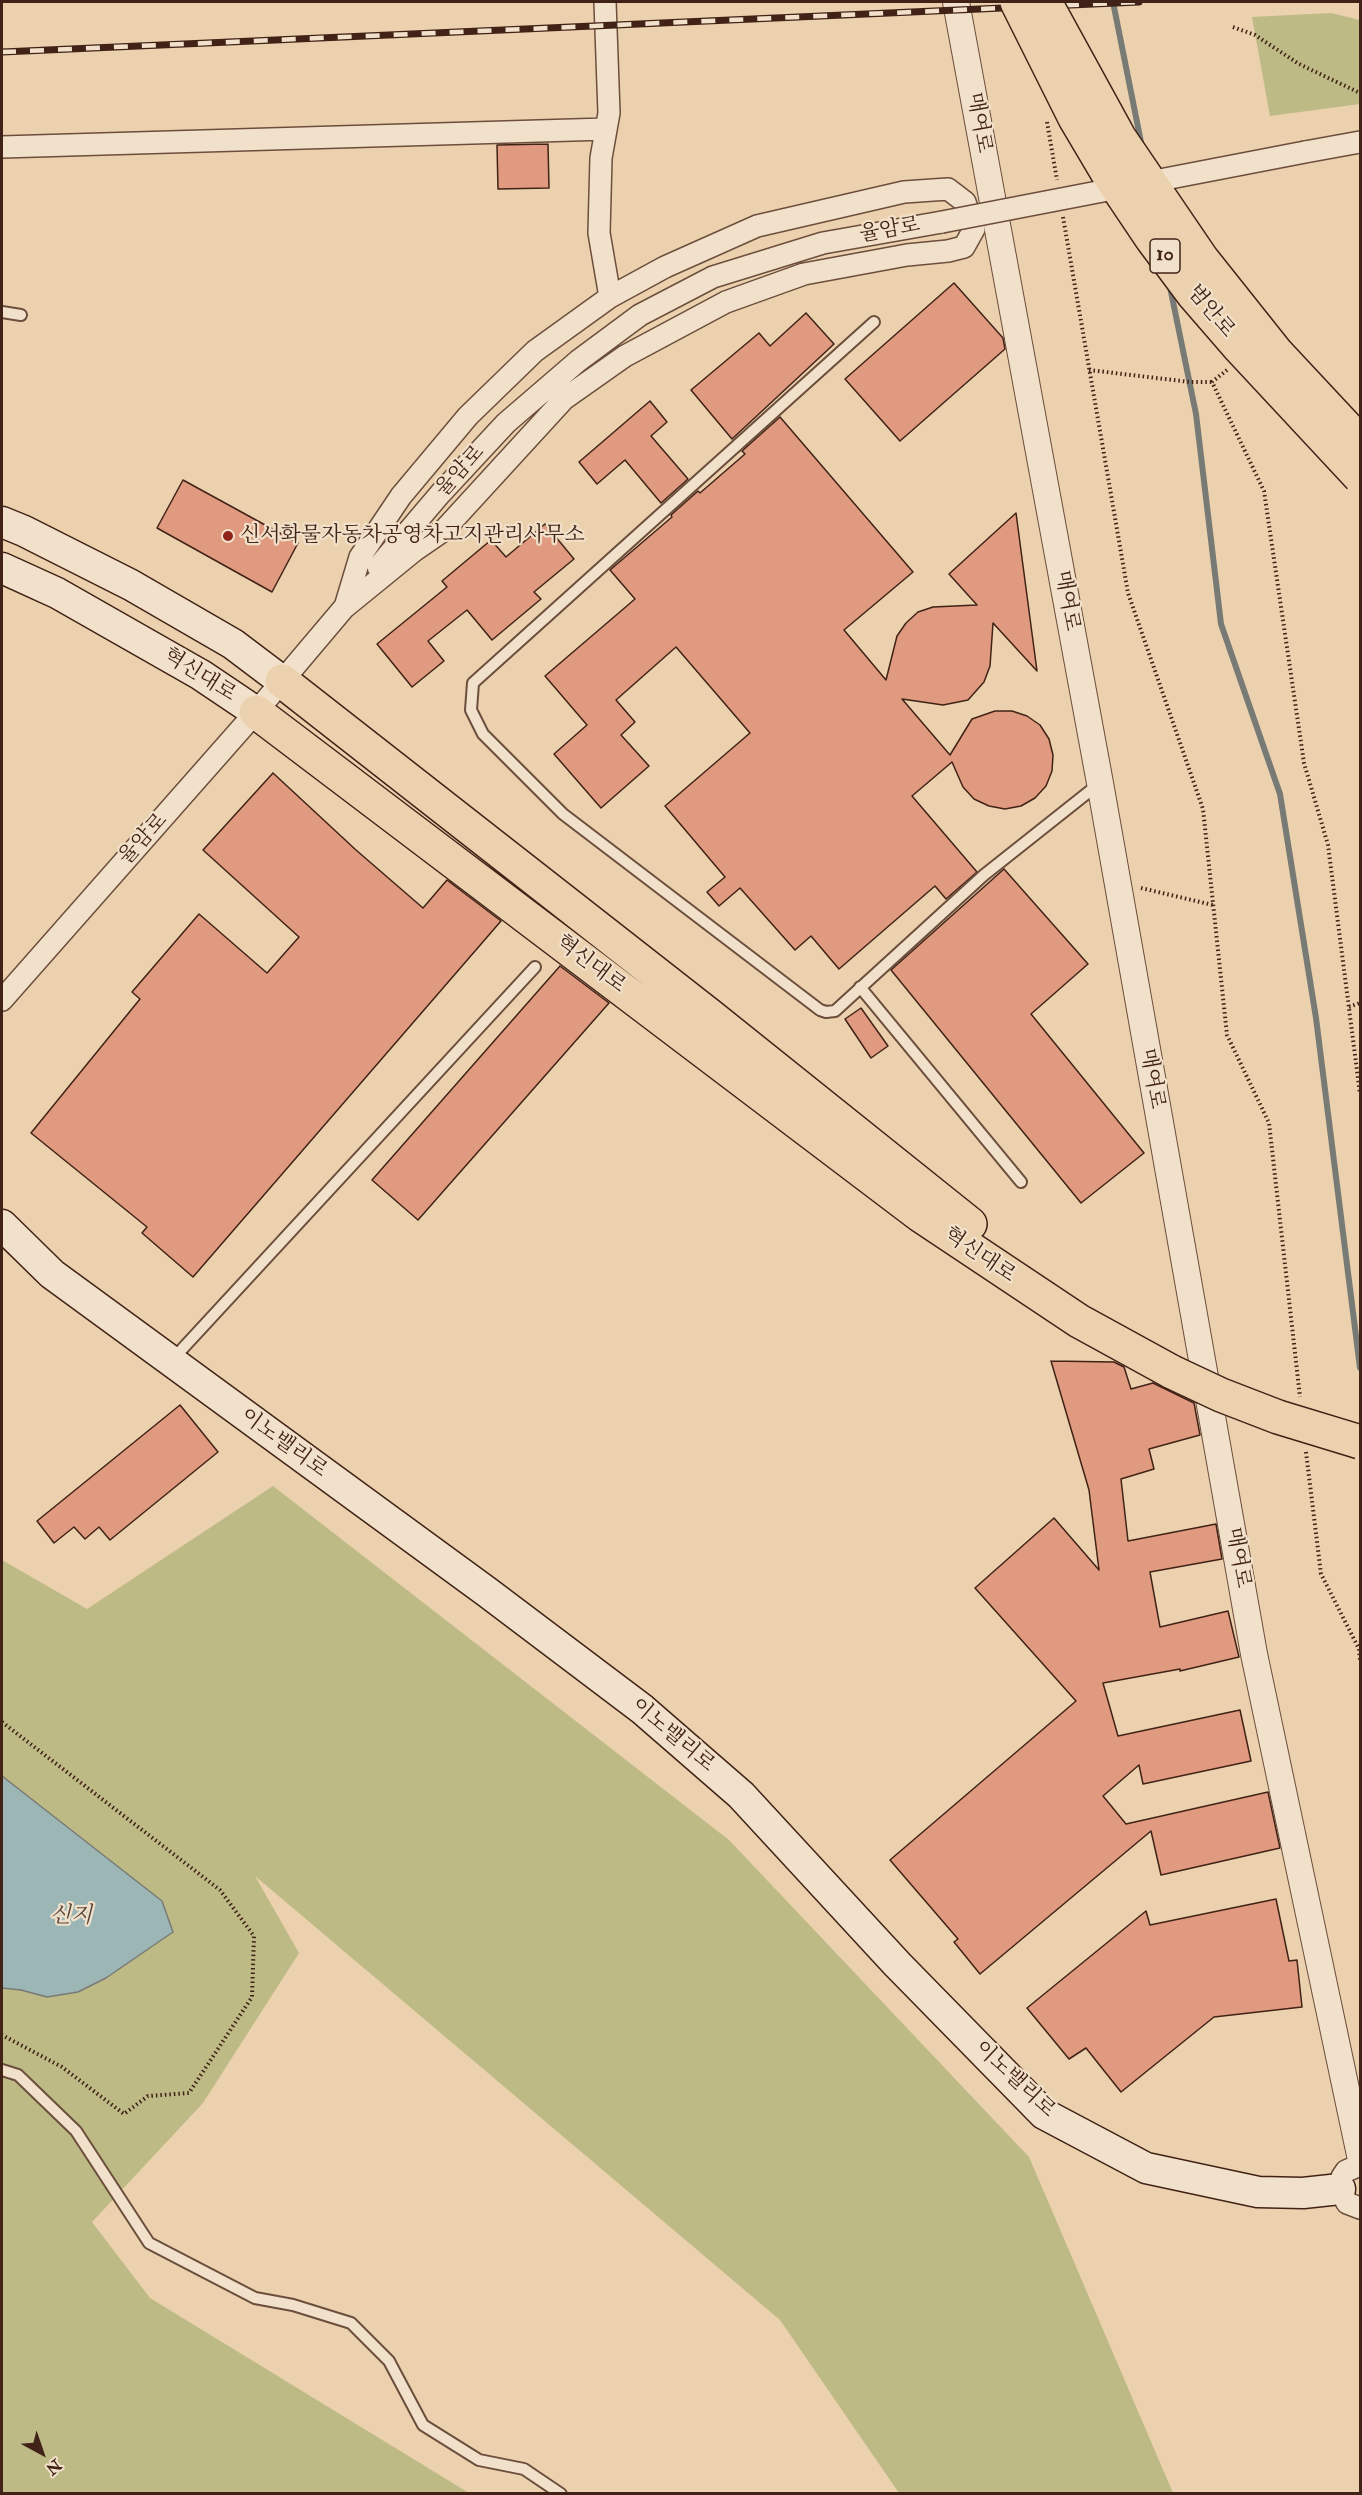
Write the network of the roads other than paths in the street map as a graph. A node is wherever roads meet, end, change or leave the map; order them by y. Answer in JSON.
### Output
{"nodes":[{"id":1,"x":605,"y":2,"type":"edge"},
{"id":2,"x":956,"y":2,"type":"edge"},
{"id":3,"x":1017,"y":2,"type":"edge"},
{"id":4,"x":1046,"y":2,"type":"edge"},
{"id":5,"x":606,"y":129,"type":"junction"},
{"id":6,"x":1360,"y":142,"type":"edge"},
{"id":7,"x":2,"y":147,"type":"edge"},
{"id":8,"x":610,"y":297,"type":"junction"},
{"id":9,"x":2,"y":312,"type":"edge"},
{"id":10,"x":21,"y":315,"type":"dead end"},
{"id":11,"x":873,"y":322,"type":"dead end"},
{"id":12,"x":1360,"y":442,"type":"edge"},
{"id":13,"x":1360,"y":477,"type":"edge"},
{"id":14,"x":2,"y":522,"type":"edge"},
{"id":15,"x":2,"y":568,"type":"edge"},
{"id":16,"x":345,"y":607,"type":"junction"},
{"id":17,"x":282,"y":681,"type":"junction"},
{"id":18,"x":256,"y":712,"type":"junction"},
{"id":19,"x":1100,"y":783,"type":"junction"},
{"id":20,"x":535,"y":968,"type":"dead end"},
{"id":21,"x":860,"y":987,"type":"junction"},
{"id":22,"x":2,"y":1000,"type":"edge"},
{"id":23,"x":1021,"y":1182,"type":"dead end"},
{"id":24,"x":2,"y":1225,"type":"edge"},
{"id":25,"x":171,"y":1361,"type":"junction"},
{"id":26,"x":1175,"y":1363,"type":"junction"},
{"id":27,"x":1360,"y":1422,"type":"edge"},
{"id":28,"x":1360,"y":1442,"type":"edge"},
{"id":29,"x":2,"y":2070,"type":"edge"},
{"id":30,"x":1360,"y":2155,"type":"edge"},
{"id":31,"x":1360,"y":2165,"type":"edge"},
{"id":32,"x":1350,"y":2199,"type":"edge"},
{"id":33,"x":561,"y":2493,"type":"edge"}],
"edges":[{"from":1,"to":5,"type":"street"},
{"from":2,"to":19,"type":"street","name":"매여로"},
{"from":3,"to":13,"type":"highway","name":"범안로","number":"10","bridge":true},
{"from":4,"to":12,"type":"highway","name":"범안로","number":"10","bridge":true},
{"from":5,"to":7,"type":"street"},
{"from":5,"to":8,"type":"street"},
{"from":6,"to":16,"type":"street","name":"율암로","bridge":true},
{"from":8,"to":16,"type":"street"},
{"from":8,"to":16,"type":"street"},
{"from":9,"to":10,"type":"lane"},
{"from":11,"to":21,"type":"lane"},
{"from":14,"to":17,"type":"main road"},
{"from":15,"to":18,"type":"main road","name":"혁신대로"},
{"from":16,"to":17,"type":"street","name":"율암로"},
{"from":17,"to":18,"type":"street","name":"율암로"},
{"from":17,"to":26,"type":"highway"},
{"from":18,"to":22,"type":"street","name":"율암로"},
{"from":18,"to":26,"type":"highway","name":"혁신대로"},
{"from":19,"to":21,"type":"lane"},
{"from":19,"to":30,"type":"street","name":"매여로"},
{"from":20,"to":25,"type":"lane"},
{"from":21,"to":23,"type":"lane"},
{"from":24,"to":25,"type":"main road","name":"이노밸리로"},
{"from":25,"to":32,"type":"main road","name":"이노밸리로"},
{"from":26,"to":27,"type":"highway"},
{"from":26,"to":28,"type":"highway","bridge":true},
{"from":29,"to":33,"type":"lane"},
{"from":31,"to":32,"type":"street"}]}
